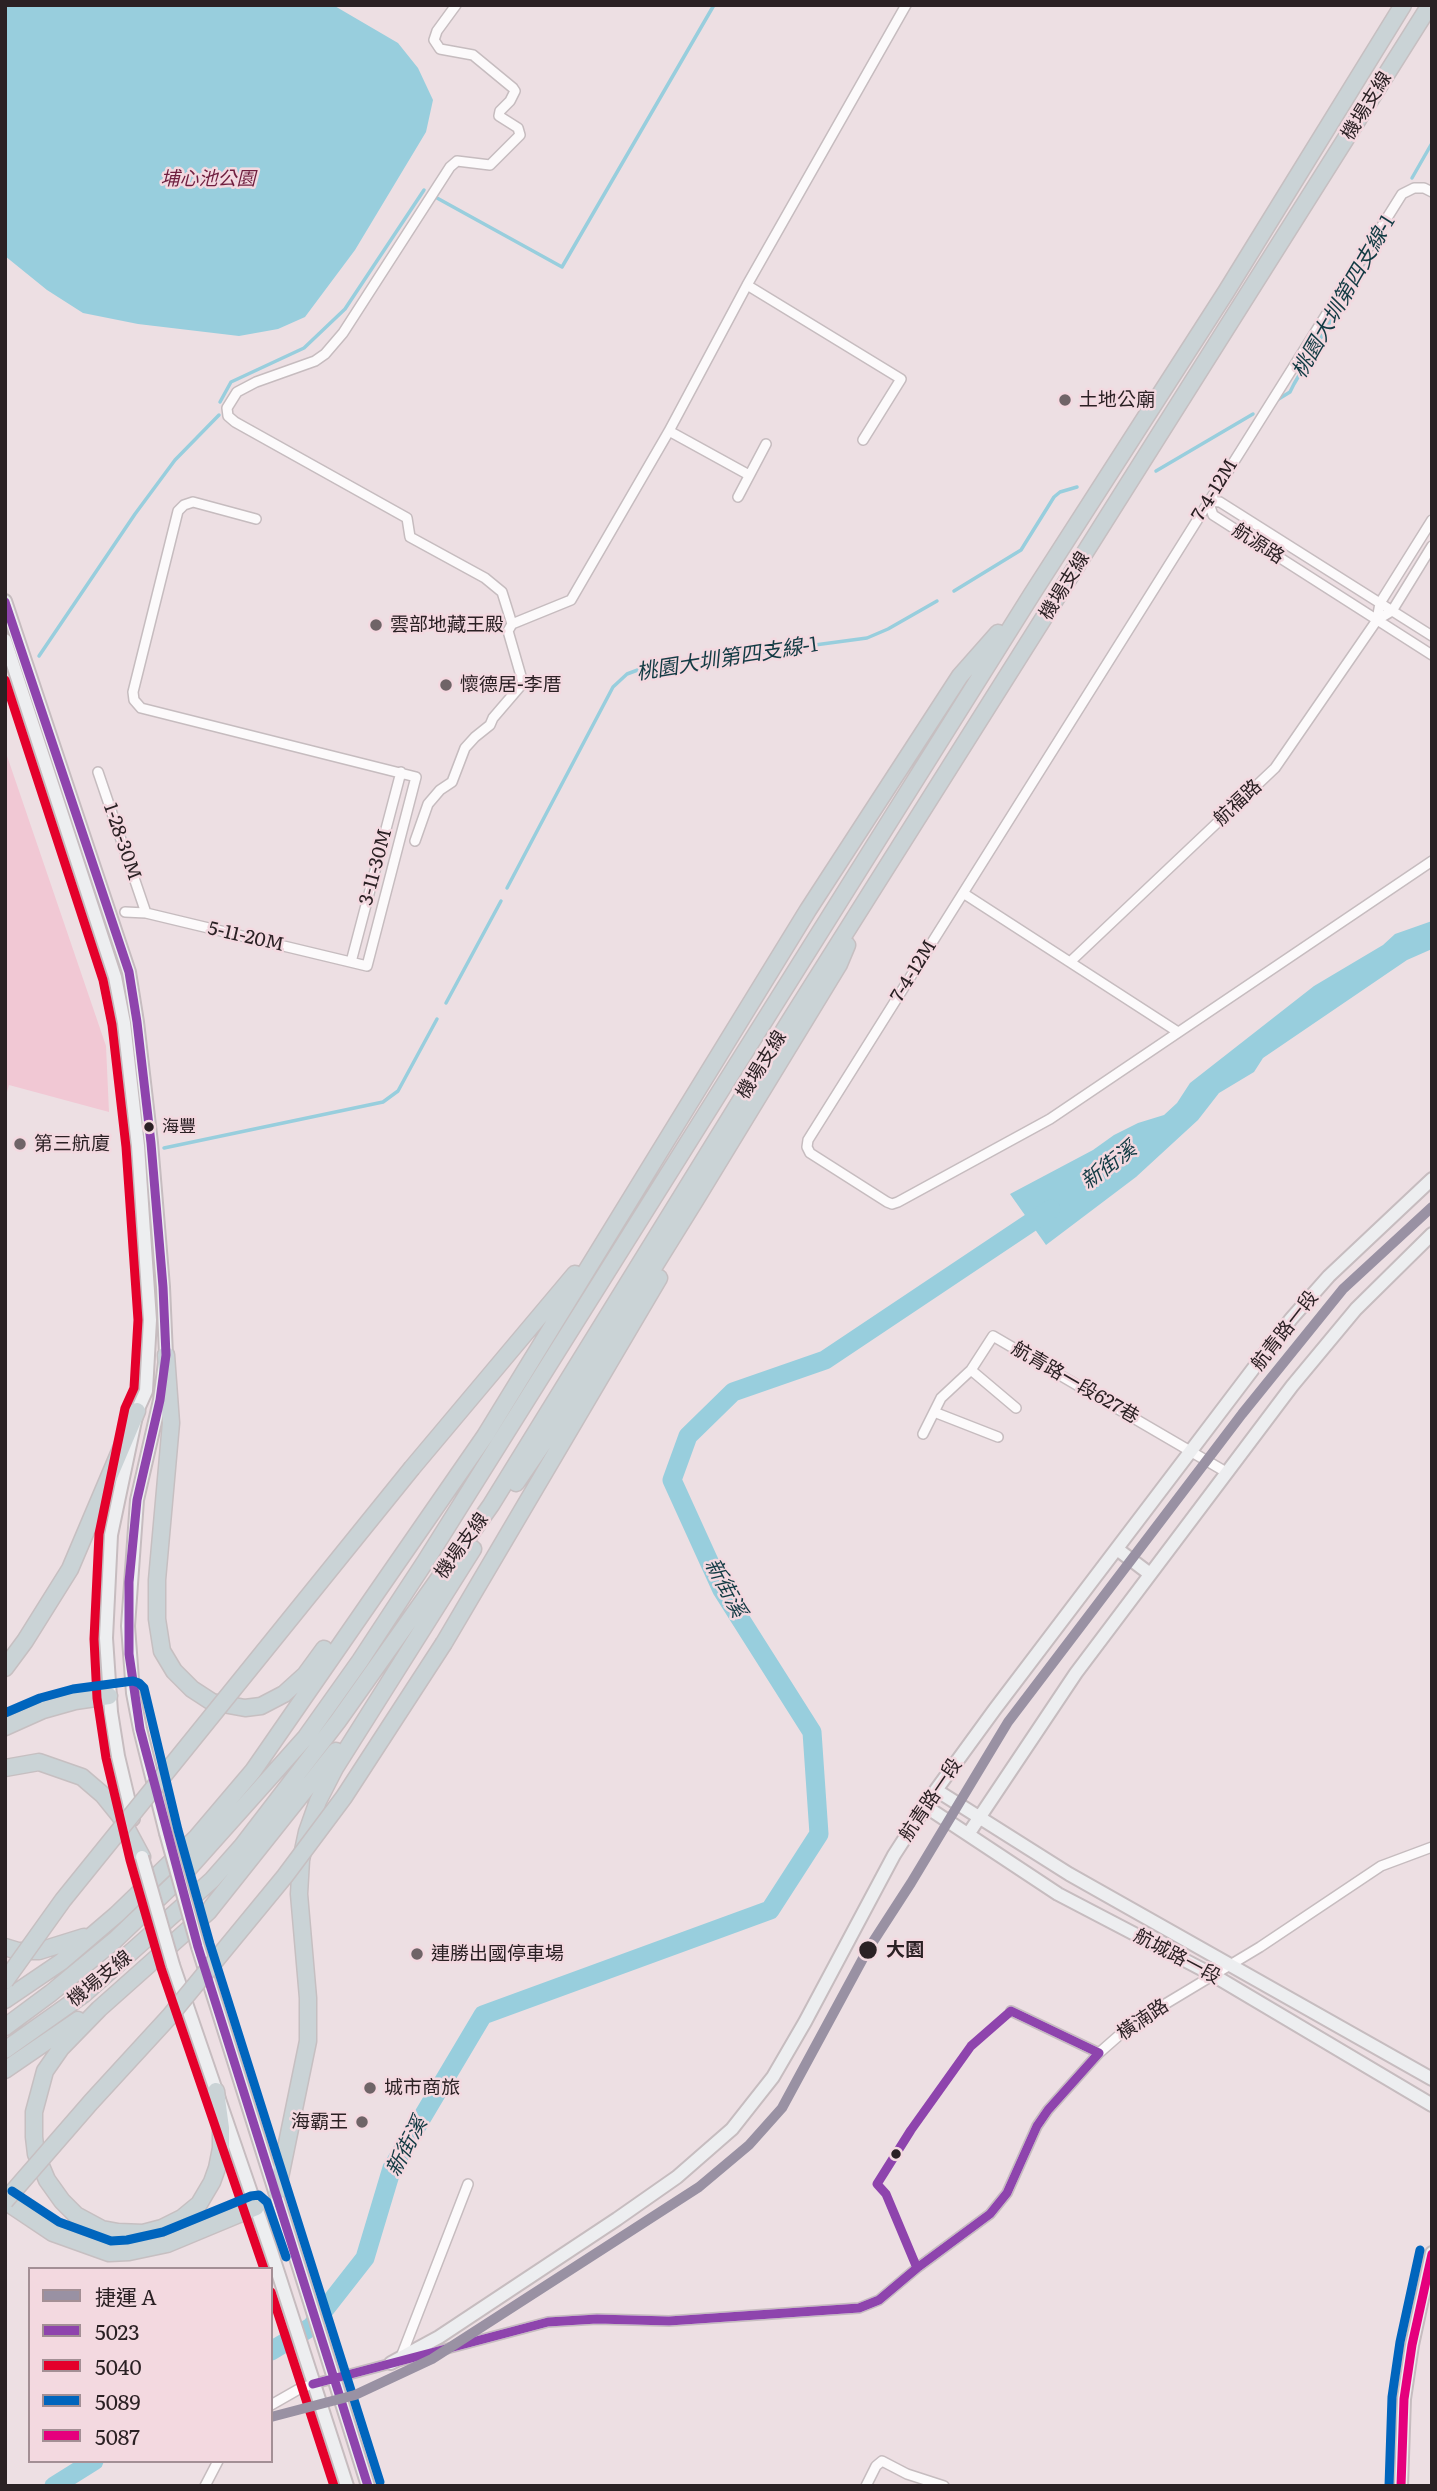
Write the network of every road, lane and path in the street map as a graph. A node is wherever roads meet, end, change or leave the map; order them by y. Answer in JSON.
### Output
{"nodes":[{"id":1,"x":456,"y":5,"type":"edge"},
{"id":2,"x":906,"y":5,"type":"edge"},
{"id":3,"x":1403,"y":5,"type":"edge"},
{"id":4,"x":1430,"y":5,"type":"edge"},
{"id":5,"x":1432,"y":192,"type":"edge"},
{"id":6,"x":747,"y":285,"type":"junction"},
{"id":7,"x":669,"y":431,"type":"junction"},
{"id":8,"x":863,"y":440,"type":"dead end"},
{"id":9,"x":766,"y":444,"type":"dead end"},
{"id":10,"x":749,"y":475,"type":"junction"},
{"id":11,"x":738,"y":497,"type":"dead end"},
{"id":12,"x":1208,"y":500,"type":"junction"},
{"id":13,"x":256,"y":519,"type":"dead end"},
{"id":14,"x":1432,"y":520,"type":"edge"},
{"id":15,"x":1432,"y":545,"type":"edge"},
{"id":16,"x":1032,"y":594,"type":"junction"},
{"id":17,"x":5,"y":601,"type":"edge"},
{"id":18,"x":1380,"y":603,"type":"junction"},
{"id":19,"x":1392,"y":611,"type":"junction"},
{"id":20,"x":1377,"y":620,"type":"junction"},
{"id":21,"x":512,"y":624,"type":"junction"},
{"id":22,"x":1432,"y":636,"type":"edge"},
{"id":23,"x":5,"y":640,"type":"edge"},
{"id":24,"x":1432,"y":655,"type":"edge"},
{"id":25,"x":98,"y":772,"type":"dead end"},
{"id":26,"x":401,"y":772,"type":"junction"},
{"id":27,"x":415,"y":841,"type":"dead end"},
{"id":28,"x":1432,"y":861,"type":"edge"},
{"id":29,"x":963,"y":893,"type":"junction"},
{"id":30,"x":862,"y":907,"type":"junction"},
{"id":31,"x":125,"y":912,"type":"dead end"},
{"id":32,"x":146,"y":913,"type":"junction"},
{"id":33,"x":351,"y":962,"type":"junction"},
{"id":34,"x":1070,"y":962,"type":"junction"},
{"id":35,"x":367,"y":966,"type":"joint"},
{"id":36,"x":805,"y":1020,"type":"junction"},
{"id":37,"x":1178,"y":1031,"type":"junction"},
{"id":38,"x":1432,"y":1179,"type":"edge"},
{"id":39,"x":1432,"y":1234,"type":"edge"},
{"id":40,"x":599,"y":1250,"type":"junction"},
{"id":41,"x":166,"y":1355,"type":"junction"},
{"id":42,"x":971,"y":1370,"type":"junction"},
{"id":43,"x":1016,"y":1408,"type":"dead end"},
{"id":44,"x":137,"y":1411,"type":"junction"},
{"id":45,"x":934,"y":1412,"type":"junction"},
{"id":46,"x":923,"y":1434,"type":"dead end"},
{"id":47,"x":998,"y":1437,"type":"dead end"},
{"id":48,"x":1192,"y":1450,"type":"junction"},
{"id":49,"x":1226,"y":1472,"type":"junction"},
{"id":50,"x":414,"y":1535,"type":"junction"},
{"id":51,"x":1117,"y":1549,"type":"junction"},
{"id":52,"x":1150,"y":1574,"type":"junction"},
{"id":53,"x":5,"y":1668,"type":"edge"},
{"id":54,"x":382,"y":1691,"type":"junction"},
{"id":55,"x":133,"y":1693,"type":"junction"},
{"id":56,"x":109,"y":1696,"type":"junction"},
{"id":57,"x":5,"y":1727,"type":"edge"},
{"id":58,"x":5,"y":1768,"type":"edge"},
{"id":59,"x":936,"y":1790,"type":"junction"},
{"id":60,"x":925,"y":1806,"type":"junction"},
{"id":61,"x":979,"y":1818,"type":"junction"},
{"id":62,"x":969,"y":1833,"type":"junction"},
{"id":63,"x":1432,"y":1847,"type":"edge"},
{"id":64,"x":142,"y":1857,"type":"junction"},
{"id":65,"x":101,"y":1928,"type":"junction"},
{"id":66,"x":5,"y":1947,"type":"edge"},
{"id":67,"x":1229,"y":1965,"type":"junction"},
{"id":68,"x":1213,"y":1975,"type":"junction"},
{"id":69,"x":5,"y":1981,"type":"edge"},
{"id":70,"x":122,"y":1988,"type":"junction"},
{"id":71,"x":5,"y":2000,"type":"edge"},
{"id":72,"x":1010,"y":2011,"type":"dead end"},
{"id":73,"x":5,"y":2027,"type":"edge"},
{"id":74,"x":5,"y":2050,"type":"edge"},
{"id":75,"x":1099,"y":2053,"type":"junction"},
{"id":76,"x":5,"y":2070,"type":"edge"},
{"id":77,"x":1432,"y":2079,"type":"edge"},
{"id":78,"x":216,"y":2091,"type":"junction"},
{"id":79,"x":1432,"y":2105,"type":"edge"},
{"id":80,"x":468,"y":2184,"type":"dead end"},
{"id":81,"x":278,"y":2195,"type":"junction"},
{"id":82,"x":5,"y":2201,"type":"edge"},
{"id":83,"x":256,"y":2207,"type":"junction"},
{"id":84,"x":1432,"y":2253,"type":"edge"},
{"id":85,"x":396,"y":2361,"type":"junction"},
{"id":86,"x":335,"y":2378,"type":"junction"},
{"id":87,"x":313,"y":2384,"type":"junction"},
{"id":88,"x":273,"y":2403,"type":"edge"},
{"id":89,"x":217,"y":2463,"type":"edge"},
{"id":90,"x":205,"y":2486,"type":"edge"},
{"id":91,"x":347,"y":2486,"type":"edge"},
{"id":92,"x":368,"y":2486,"type":"edge"},
{"id":93,"x":866,"y":2486,"type":"edge"},
{"id":94,"x":944,"y":2486,"type":"edge"},
{"id":95,"x":1401,"y":2486,"type":"edge"}],
"edges":[{"from":1,"to":21,"type":"street"},
{"from":2,"to":6,"type":"street"},
{"from":3,"to":16,"type":"highway","name":"機場支線"},
{"from":4,"to":30,"type":"highway","name":"機場支線"},
{"from":5,"to":12,"type":"street","name":"7-4-12M"},
{"from":6,"to":7,"type":"street"},
{"from":6,"to":8,"type":"street"},
{"from":7,"to":10,"type":"street"},
{"from":7,"to":21,"type":"street"},
{"from":9,"to":10,"type":"street"},
{"from":10,"to":11,"type":"street"},
{"from":12,"to":18,"type":"street","name":"航源路"},
{"from":12,"to":20,"type":"street","name":"航源路"},
{"from":12,"to":29,"type":"street","name":"7-4-12M"},
{"from":13,"to":26,"type":"street"},
{"from":14,"to":18,"type":"street","name":"航福路"},
{"from":15,"to":19,"type":"street","name":"航福路"},
{"from":16,"to":40,"type":"highway"},
{"from":16,"to":73,"type":"highway","name":"機場支線"},
{"from":17,"to":41,"type":"main road"},
{"from":18,"to":19,"type":"street","name":"航源路"},
{"from":18,"to":20,"type":"street","name":"航福路"},
{"from":19,"to":20,"type":"street","name":"航福路"},
{"from":19,"to":22,"type":"street","name":"航源路"},
{"from":20,"to":24,"type":"street","name":"航源路"},
{"from":20,"to":34,"type":"street","name":"航福路"},
{"from":21,"to":27,"type":"street"},
{"from":23,"to":44,"type":"main road"},
{"from":25,"to":32,"type":"street","name":"1-28-30M"},
{"from":26,"to":33,"type":"street","name":"3-11-30M"},
{"from":26,"to":35,"type":"street","name":"3-11-30M"},
{"from":28,"to":37,"type":"street","name":"7-4-12M"},
{"from":29,"to":34,"type":"street"},
{"from":29,"to":37,"type":"street","name":"7-4-12M"},
{"from":30,"to":36,"type":"highway"},
{"from":30,"to":74,"type":"highway","name":"機場支線"},
{"from":31,"to":32,"type":"street","name":"5-11-20M"},
{"from":32,"to":33,"type":"street","name":"5-11-20M"},
{"from":33,"to":35,"type":"street","name":"5-11-20M"},
{"from":34,"to":37,"type":"street"},
{"from":36,"to":54,"type":"highway"},
{"from":36,"to":82,"type":"highway","bridge":true},
{"from":38,"to":48,"type":"main road","name":"航青路一段"},
{"from":39,"to":49,"type":"main road","name":"航青路一段"},
{"from":40,"to":50,"type":"highway"},
{"from":40,"to":69,"type":"highway","bridge":true},
{"from":41,"to":50,"type":"highway"},
{"from":41,"to":55,"type":"main road"},
{"from":42,"to":43,"type":"street"},
{"from":42,"to":45,"type":"street","name":"航青路一段627巷"},
{"from":42,"to":48,"type":"street","name":"航青路一段627巷"},
{"from":44,"to":53,"type":"highway"},
{"from":44,"to":56,"type":"main road"},
{"from":45,"to":46,"type":"street","name":"航青路一段627巷"},
{"from":45,"to":47,"type":"street"},
{"from":48,"to":49,"type":"street","name":"航青路一段627巷"},
{"from":48,"to":51,"type":"main road","name":"航青路一段"},
{"from":49,"to":52,"type":"main road","name":"航青路一段"},
{"from":50,"to":65,"type":"highway"},
{"from":51,"to":52,"type":"main road"},
{"from":51,"to":59,"type":"main road","name":"航青路一段"},
{"from":52,"to":61,"type":"main road","name":"航青路一段"},
{"from":54,"to":70,"type":"highway"},
{"from":54,"to":81,"type":"highway"},
{"from":55,"to":56,"type":"main road"},
{"from":55,"to":81,"type":"main road","bridge":true},
{"from":56,"to":57,"type":"highway"},
{"from":56,"to":64,"type":"main road"},
{"from":58,"to":64,"type":"highway"},
{"from":59,"to":60,"type":"main road","name":"航青路一段"},
{"from":59,"to":61,"type":"main road","name":"航城路一段"},
{"from":60,"to":62,"type":"main road","name":"航城路一段"},
{"from":60,"to":85,"type":"main road","name":"航青路一段"},
{"from":61,"to":62,"type":"main road","name":"航青路一段"},
{"from":61,"to":67,"type":"main road","name":"航城路一段"},
{"from":62,"to":68,"type":"main road","name":"航城路一段"},
{"from":63,"to":67,"type":"street","name":"橫湳路"},
{"from":64,"to":78,"type":"main road","bridge":true},
{"from":65,"to":66,"type":"highway"},
{"from":65,"to":71,"type":"highway"},
{"from":67,"to":68,"type":"street","name":"橫湳路"},
{"from":67,"to":77,"type":"main road","name":"航城路一段"},
{"from":68,"to":75,"type":"street","name":"橫湳路"},
{"from":68,"to":79,"type":"main road","name":"航城路一段"},
{"from":70,"to":76,"type":"highway"},
{"from":70,"to":78,"type":"highway"},
{"from":72,"to":75,"type":"street"},
{"from":75,"to":85,"type":"street","name":"橫湳路"},
{"from":78,"to":83,"type":"main road"},
{"from":80,"to":85,"type":"street"},
{"from":81,"to":83,"type":"main road"},
{"from":81,"to":86,"type":"main road"},
{"from":82,"to":83,"type":"highway"},
{"from":83,"to":87,"type":"main road"},
{"from":84,"to":95,"type":"main road"},
{"from":85,"to":86,"type":"street","name":"橫湳路"},
{"from":86,"to":87,"type":"street","name":"橫湳路"},
{"from":86,"to":92,"type":"main road"},
{"from":87,"to":88,"type":"street","name":"橫湳路"},
{"from":87,"to":91,"type":"main road"},
{"from":89,"to":90,"type":"street"},
{"from":93,"to":94,"type":"street"}]}
